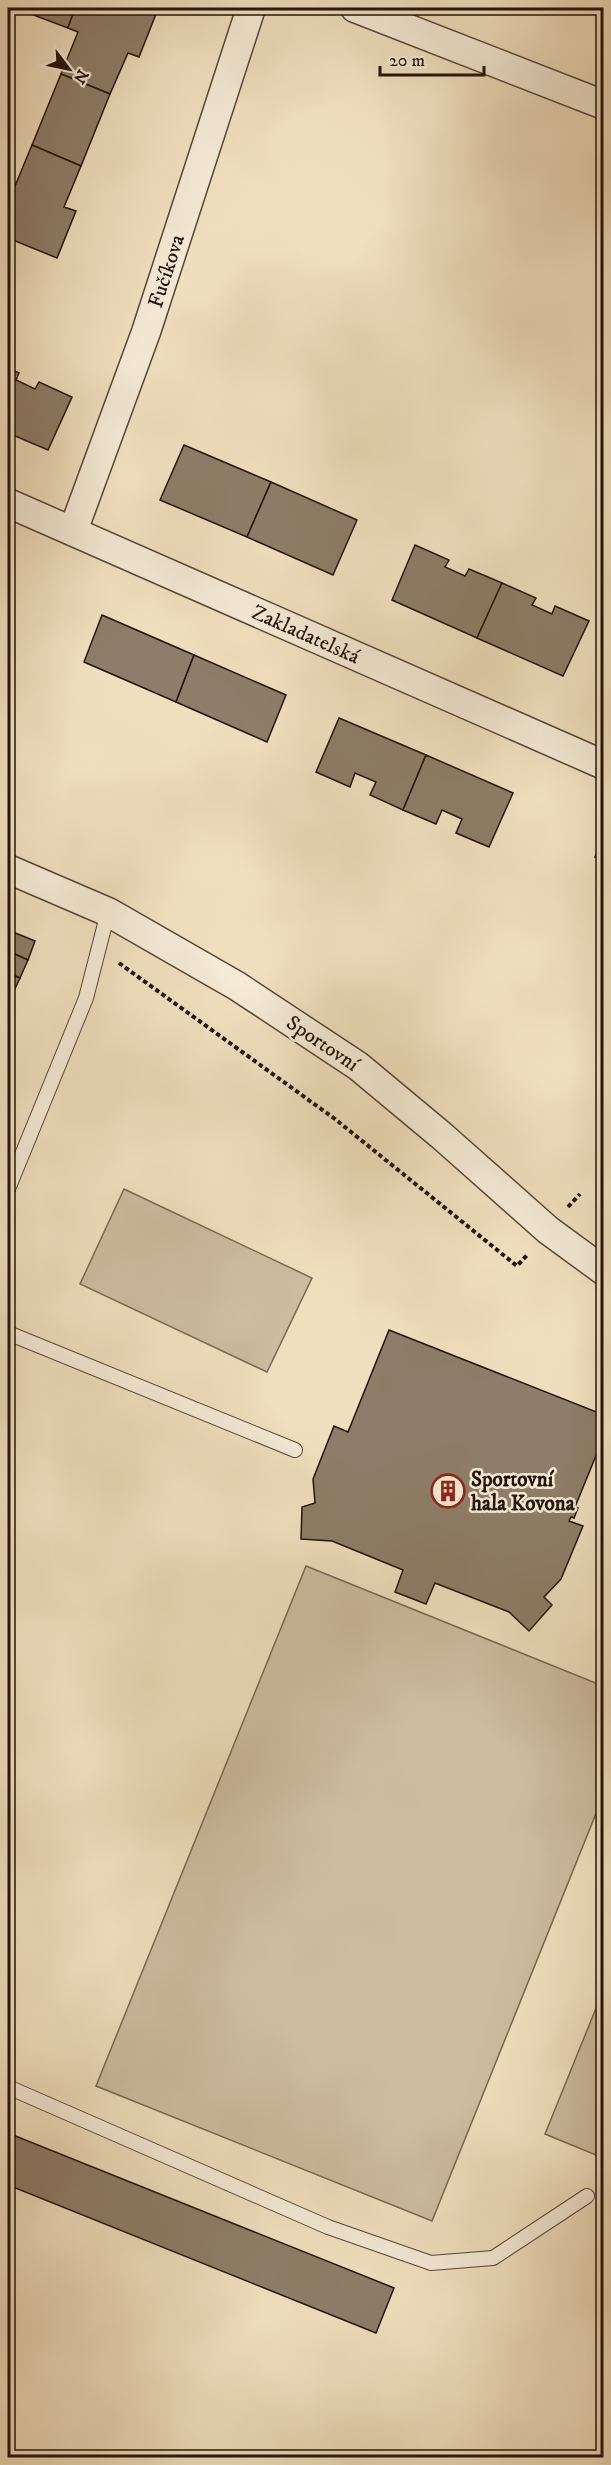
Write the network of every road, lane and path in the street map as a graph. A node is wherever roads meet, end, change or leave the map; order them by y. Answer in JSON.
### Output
{"nodes":[{"id":1,"x":251,"y":8,"type":"edge"},
{"id":2,"x":355,"y":8,"type":"edge"},
{"id":3,"x":603,"y":105,"type":"edge"},
{"id":4,"x":8,"y":503,"type":"edge"},
{"id":5,"x":73,"y":531,"type":"junction"},
{"id":6,"x":603,"y":765,"type":"edge"},
{"id":7,"x":8,"y":869,"type":"edge"},
{"id":8,"x":108,"y":912,"type":"junction"},
{"id":9,"x":99,"y":949,"type":"junction"},
{"id":10,"x":8,"y":1189,"type":"edge"},
{"id":11,"x":580,"y":1194,"type":"dead end"},
{"id":12,"x":548,"y":1230,"type":"junction"},
{"id":13,"x":603,"y":1271,"type":"edge"},
{"id":14,"x":8,"y":1333,"type":"edge"},
{"id":15,"x":295,"y":1450,"type":"dead end"},
{"id":16,"x":8,"y":2087,"type":"edge"},
{"id":17,"x":587,"y":2196,"type":"dead end"}],
"edges":[{"from":1,"to":5,"type":"street","name":"Fučíkova"},
{"from":2,"to":3,"type":"street"},
{"from":4,"to":5,"type":"street","name":"Zakladatelská"},
{"from":5,"to":6,"type":"street","name":"Zakladatelská"},
{"from":7,"to":8,"type":"street","name":"Sportovní"},
{"from":8,"to":9,"type":"lane"},
{"from":8,"to":12,"type":"street","name":"Sportovní"},
{"from":9,"to":10,"type":"lane"},
{"from":9,"to":12,"type":"path"},
{"from":11,"to":12,"type":"path"},
{"from":12,"to":13,"type":"street","name":"Sportovní"},
{"from":14,"to":15,"type":"lane"},
{"from":16,"to":17,"type":"lane"}]}
